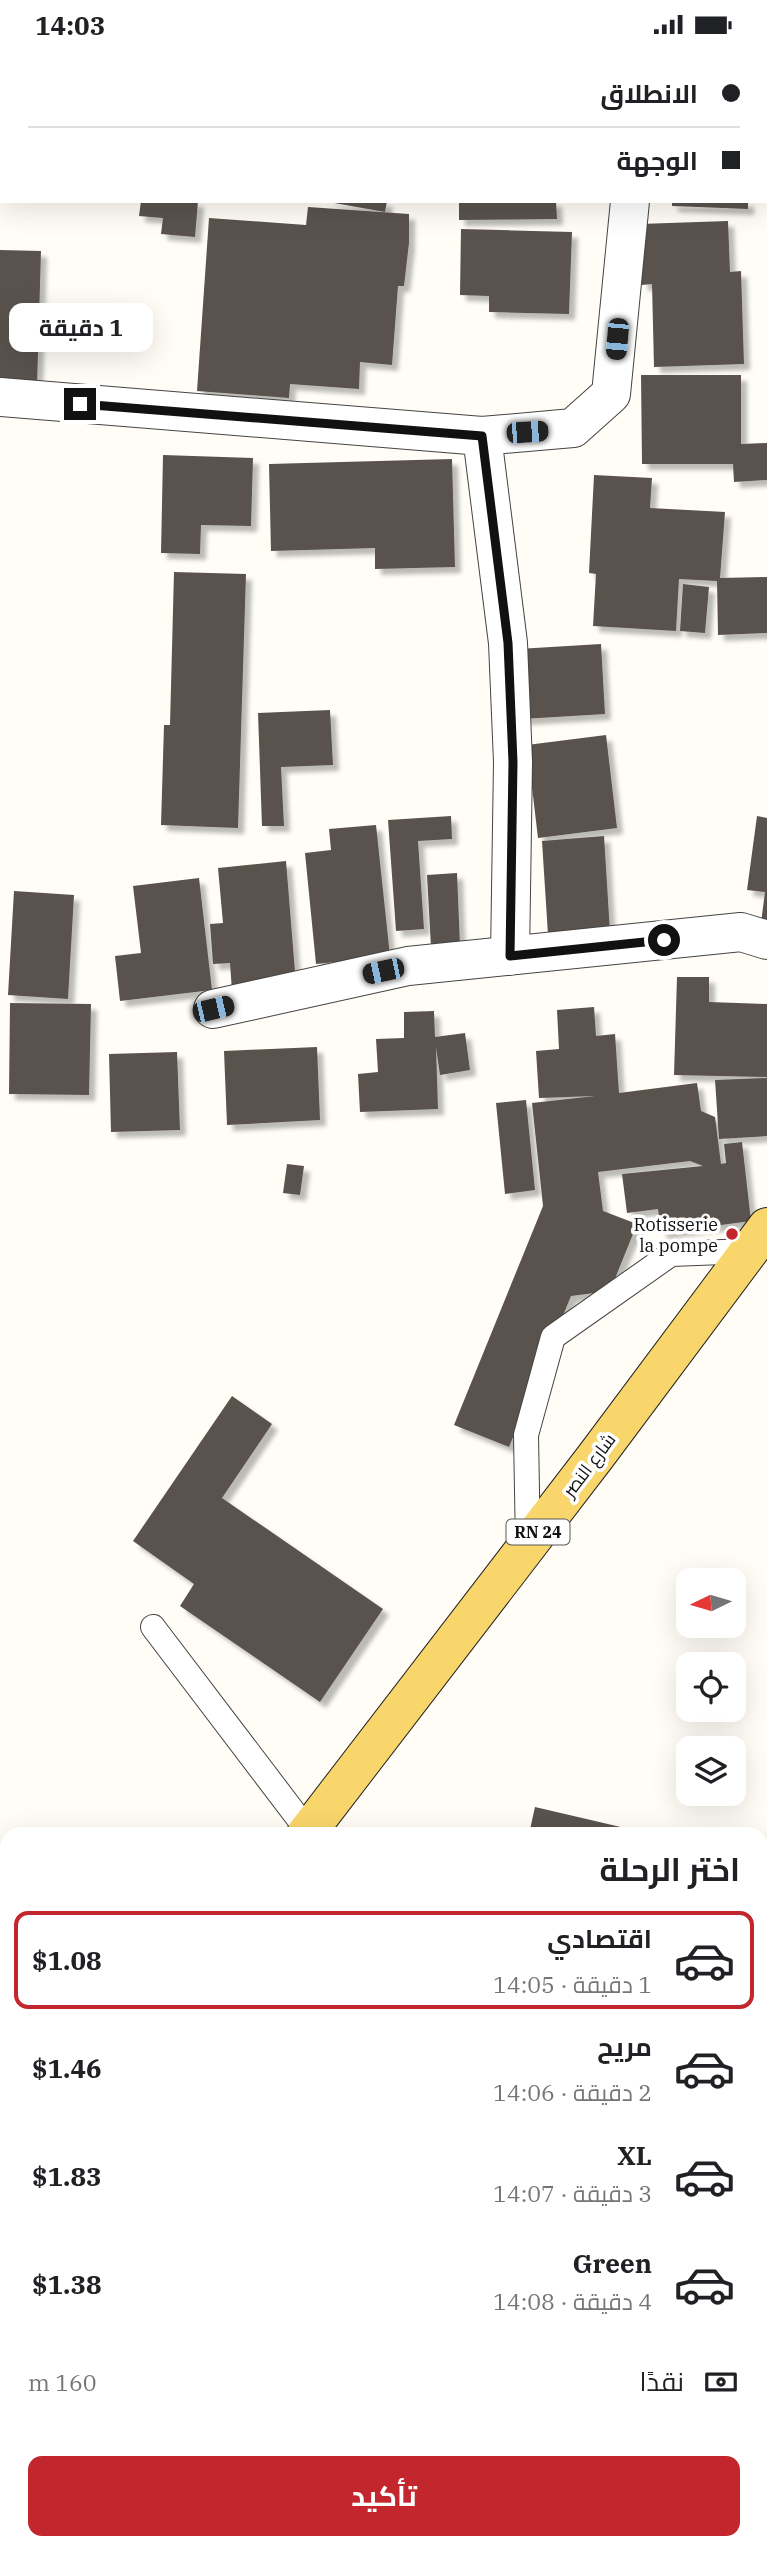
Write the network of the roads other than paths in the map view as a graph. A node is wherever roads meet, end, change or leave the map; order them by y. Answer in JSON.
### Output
{"nodes":[{"id":1,"x":631,"y":203,"type":"edge"},
{"id":2,"x":0,"y":397,"type":"edge"},
{"id":3,"x":482,"y":436,"type":"junction"},
{"id":4,"x":767,"y":940,"type":"edge"},
{"id":5,"x":510,"y":956,"type":"junction"},
{"id":6,"x":213,"y":1009,"type":"dead end"},
{"id":7,"x":758,"y":1239,"type":"edge"},
{"id":8,"x":528,"y":1546,"type":"junction"},
{"id":9,"x":153,"y":1627,"type":"dead end"},
{"id":10,"x":303,"y":1827,"type":"edge"},
{"id":11,"x":312,"y":1827,"type":"edge"}],
"edges":[{"from":1,"to":3,"type":"street"},
{"from":2,"to":3,"type":"street"},
{"from":3,"to":5,"type":"street"},
{"from":4,"to":5,"type":"street"},
{"from":5,"to":6,"type":"street"},
{"from":7,"to":8,"type":"main road","name":"شارع النصر","number":"RN 24"},
{"from":7,"to":8,"type":"lane"},
{"from":8,"to":11,"type":"main road","name":"شارع النصر","number":"RN 24"},
{"from":9,"to":10,"type":"lane"}]}
